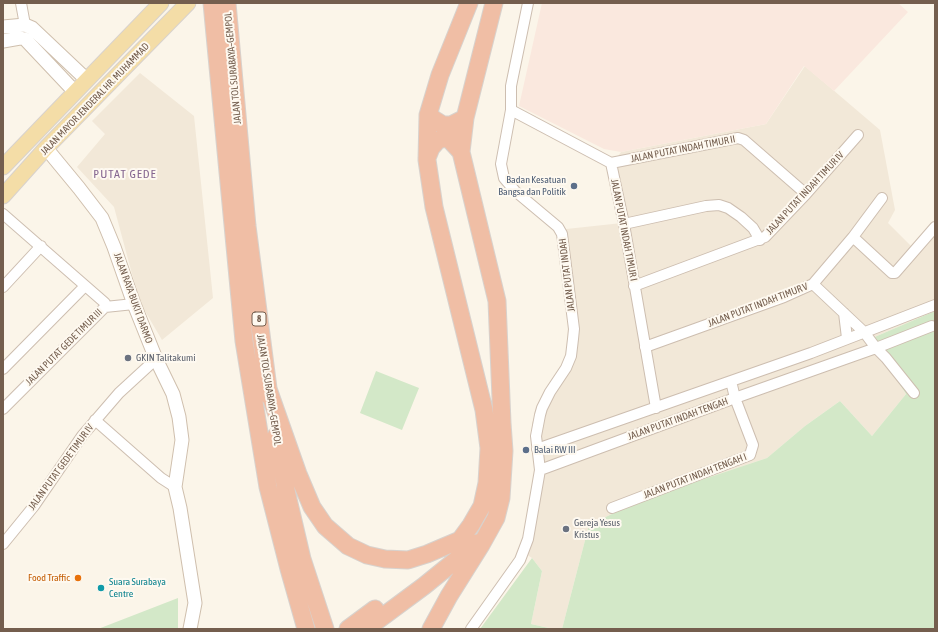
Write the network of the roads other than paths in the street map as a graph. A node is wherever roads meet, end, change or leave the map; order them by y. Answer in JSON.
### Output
{"nodes":[{"id":1,"x":21,"y":3,"type":"edge"},
{"id":2,"x":161,"y":3,"type":"edge"},
{"id":3,"x":188,"y":3,"type":"edge"},
{"id":4,"x":212,"y":3,"type":"edge"},
{"id":5,"x":226,"y":3,"type":"edge"},
{"id":6,"x":469,"y":3,"type":"edge"},
{"id":7,"x":494,"y":3,"type":"edge"},
{"id":8,"x":528,"y":3,"type":"edge"},
{"id":9,"x":25,"y":25,"type":"junction"},
{"id":10,"x":3,"y":27,"type":"edge"},
{"id":11,"x":3,"y":41,"type":"edge"},
{"id":12,"x":87,"y":80,"type":"junction"},
{"id":13,"x":75,"y":92,"type":"junction"},
{"id":14,"x":511,"y":110,"type":"junction"},
{"id":15,"x":428,"y":115,"type":"junction"},
{"id":16,"x":465,"y":118,"type":"junction"},
{"id":17,"x":858,"y":135,"type":"dead end"},
{"id":18,"x":46,"y":148,"type":"junction"},
{"id":19,"x":461,"y":152,"type":"junction"},
{"id":20,"x":426,"y":160,"type":"junction"},
{"id":21,"x":610,"y":163,"type":"junction"},
{"id":22,"x":3,"y":167,"type":"edge"},
{"id":23,"x":806,"y":194,"type":"junction"},
{"id":24,"x":3,"y":196,"type":"edge"},
{"id":25,"x":882,"y":198,"type":"dead end"},
{"id":26,"x":3,"y":214,"type":"edge"},
{"id":27,"x":624,"y":224,"type":"junction"},
{"id":28,"x":935,"y":227,"type":"edge"},
{"id":29,"x":853,"y":236,"type":"junction"},
{"id":30,"x":760,"y":240,"type":"junction"},
{"id":31,"x":41,"y":246,"type":"junction"},
{"id":32,"x":813,"y":284,"type":"junction"},
{"id":33,"x":85,"y":286,"type":"junction"},
{"id":34,"x":634,"y":286,"type":"junction"},
{"id":35,"x":3,"y":287,"type":"edge"},
{"id":36,"x":134,"y":304,"type":"junction"},
{"id":37,"x":935,"y":305,"type":"edge"},
{"id":38,"x":105,"y":307,"type":"junction"},
{"id":39,"x":844,"y":312,"type":"junction"},
{"id":40,"x":932,"y":326,"type":"dead end"},
{"id":41,"x":864,"y":332,"type":"junction"},
{"id":42,"x":846,"y":338,"type":"junction"},
{"id":43,"x":645,"y":347,"type":"junction"},
{"id":44,"x":876,"y":348,"type":"junction"},
{"id":45,"x":811,"y":353,"type":"junction"},
{"id":46,"x":156,"y":359,"type":"junction"},
{"id":47,"x":3,"y":369,"type":"edge"},
{"id":48,"x":817,"y":370,"type":"junction"},
{"id":49,"x":730,"y":381,"type":"junction"},
{"id":50,"x":267,"y":386,"type":"junction"},
{"id":51,"x":914,"y":393,"type":"dead end"},
{"id":52,"x":735,"y":398,"type":"junction"},
{"id":53,"x":3,"y":408,"type":"edge"},
{"id":54,"x":656,"y":408,"type":"junction"},
{"id":55,"x":95,"y":420,"type":"junction"},
{"id":56,"x":537,"y":449,"type":"junction"},
{"id":57,"x":540,"y":470,"type":"junction"},
{"id":58,"x":175,"y":487,"type":"junction"},
{"id":59,"x":612,"y":508,"type":"dead end"},
{"id":60,"x":486,"y":535,"type":"junction"},
{"id":61,"x":460,"y":540,"type":"junction"},
{"id":62,"x":3,"y":544,"type":"edge"},
{"id":63,"x":355,"y":628,"type":"edge"},
{"id":64,"x":190,"y":629,"type":"edge"},
{"id":65,"x":306,"y":629,"type":"edge"},
{"id":66,"x":325,"y":629,"type":"edge"},
{"id":67,"x":431,"y":629,"type":"edge"},
{"id":68,"x":471,"y":629,"type":"edge"}],
"edges":[{"from":1,"to":9,"type":"street"},
{"from":2,"to":12,"type":"main road","name":"JALAN MAYOR JENDERAL HR. MUHAMMAD"},
{"from":3,"to":18,"type":"main road","name":"JALAN MAYOR JENDERAL HR. MUHAMMAD"},
{"from":4,"to":65,"type":"highway","name":"JALAN TOL SURABAYA–GEMPOL","number":"8"},
{"from":5,"to":50,"type":"highway","name":"JALAN TOL SURABAYA–GEMPOL","number":"8"},
{"from":6,"to":15,"type":"highway"},
{"from":7,"to":16,"type":"highway"},
{"from":8,"to":14,"type":"street","name":"JALAN PUTAT INDAH"},
{"from":9,"to":10,"type":"street"},
{"from":9,"to":12,"type":"street"},
{"from":11,"to":13,"type":"street"},
{"from":12,"to":13,"type":"main road","name":"JALAN MAYOR JENDERAL HR. MUHAMMAD"},
{"from":13,"to":22,"type":"main road","name":"JALAN MAYOR JENDERAL HR. MUHAMMAD"},
{"from":14,"to":21,"type":"street"},
{"from":14,"to":56,"type":"street","name":"JALAN PUTAT INDAH"},
{"from":15,"to":16,"type":"highway"},
{"from":15,"to":20,"type":"highway"},
{"from":16,"to":19,"type":"highway"},
{"from":17,"to":23,"type":"street","name":"JALAN PUTAT INDAH TIMUR IV"},
{"from":18,"to":24,"type":"main road","name":"JALAN MAYOR JENDERAL HR. MUHAMMAD"},
{"from":18,"to":36,"type":"street","name":"JALAN RAYA BUKIT DARMO"},
{"from":19,"to":20,"type":"highway"},
{"from":19,"to":60,"type":"highway"},
{"from":20,"to":61,"type":"highway"},
{"from":21,"to":23,"type":"street","name":"JALAN PUTAT INDAH TIMUR II"},
{"from":21,"to":27,"type":"street","name":"JALAN PUTAT INDAH TIMUR I"},
{"from":23,"to":30,"type":"street","name":"JALAN PUTAT INDAH TIMUR IV"},
{"from":25,"to":29,"type":"street","name":"JALAN PUTAT INDAH TIMUR V"},
{"from":26,"to":31,"type":"street"},
{"from":27,"to":30,"type":"street"},
{"from":27,"to":34,"type":"street","name":"JALAN PUTAT INDAH TIMUR I"},
{"from":28,"to":29,"type":"street"},
{"from":29,"to":32,"type":"street","name":"JALAN PUTAT INDAH TIMUR V"},
{"from":30,"to":34,"type":"street","name":"JALAN PUTAT INDAH TIMUR IV"},
{"from":31,"to":33,"type":"street"},
{"from":31,"to":35,"type":"street"},
{"from":32,"to":39,"type":"street"},
{"from":32,"to":43,"type":"street","name":"JALAN PUTAT INDAH TIMUR V"},
{"from":33,"to":38,"type":"street"},
{"from":33,"to":47,"type":"street"},
{"from":34,"to":43,"type":"street","name":"JALAN PUTAT INDAH TIMUR I"},
{"from":36,"to":38,"type":"street","name":"JALAN PUTAT GEDE TIMUR III"},
{"from":36,"to":46,"type":"street","name":"JALAN RAYA BUKIT DARMO"},
{"from":37,"to":41,"type":"street","name":"JALAN PUTAT INDAH TENGAH"},
{"from":38,"to":53,"type":"street","name":"JALAN PUTAT GEDE TIMUR III"},
{"from":39,"to":41,"type":"street"},
{"from":39,"to":42,"type":"street"},
{"from":40,"to":44,"type":"street","name":"JALAN PUTAT INDAH TENGAH"},
{"from":41,"to":42,"type":"street","name":"JALAN PUTAT INDAH TENGAH"},
{"from":41,"to":44,"type":"street"},
{"from":42,"to":45,"type":"street","name":"JALAN PUTAT INDAH TENGAH"},
{"from":43,"to":54,"type":"street","name":"JALAN PUTAT INDAH TIMUR I"},
{"from":44,"to":48,"type":"street","name":"JALAN PUTAT INDAH TENGAH"},
{"from":44,"to":51,"type":"street"},
{"from":45,"to":48,"type":"street"},
{"from":45,"to":49,"type":"street","name":"JALAN PUTAT INDAH TENGAH"},
{"from":46,"to":55,"type":"street","name":"JALAN PUTAT GEDE TIMUR IV"},
{"from":46,"to":58,"type":"street","name":"JALAN RAYA BUKIT DARMO"},
{"from":48,"to":52,"type":"street","name":"JALAN PUTAT INDAH TENGAH"},
{"from":49,"to":52,"type":"street","name":"JALAN PUTAT INDAH TENGAH I"},
{"from":49,"to":54,"type":"street","name":"JALAN PUTAT INDAH TENGAH"},
{"from":50,"to":61,"type":"highway"},
{"from":50,"to":66,"type":"highway","name":"JALAN TOL SURABAYA–GEMPOL","number":"8"},
{"from":52,"to":57,"type":"street","name":"JALAN PUTAT INDAH TENGAH"},
{"from":52,"to":59,"type":"street","name":"JALAN PUTAT INDAH TENGAH I"},
{"from":54,"to":56,"type":"street","name":"JALAN PUTAT INDAH TENGAH"},
{"from":55,"to":58,"type":"street"},
{"from":55,"to":62,"type":"street","name":"JALAN PUTAT GEDE TIMUR IV"},
{"from":56,"to":57,"type":"street","name":"JALAN PUTAT INDAH"},
{"from":57,"to":68,"type":"street","name":"JALAN PUTAT INDAH"},
{"from":58,"to":64,"type":"street","name":"JALAN RAYA BUKIT DARMO"},
{"from":60,"to":63,"type":"highway"},
{"from":60,"to":67,"type":"highway"},
{"from":61,"to":63,"type":"highway"}]}
